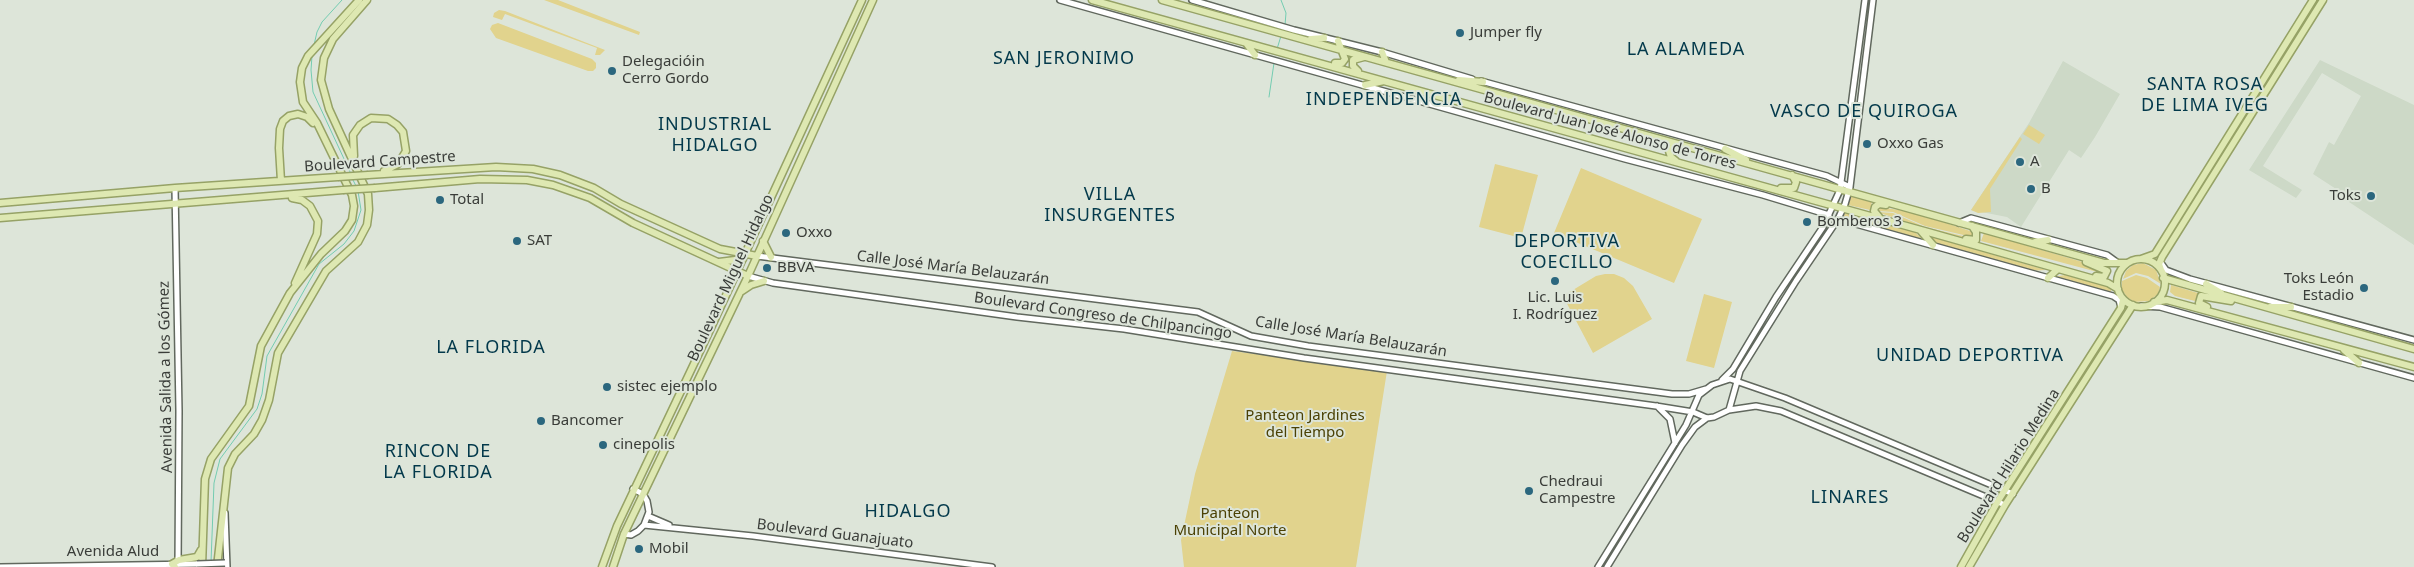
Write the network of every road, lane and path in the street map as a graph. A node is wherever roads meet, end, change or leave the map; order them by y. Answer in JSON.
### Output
{"nodes":[{"id":1,"x":359,"y":0,"type":"edge"},
{"id":2,"x":367,"y":0,"type":"edge"},
{"id":3,"x":862,"y":0,"type":"edge"},
{"id":4,"x":873,"y":0,"type":"edge"},
{"id":5,"x":1060,"y":0,"type":"edge"},
{"id":6,"x":1092,"y":0,"type":"edge"},
{"id":7,"x":1162,"y":0,"type":"edge"},
{"id":8,"x":1192,"y":0,"type":"edge"},
{"id":9,"x":1865,"y":0,"type":"edge"},
{"id":10,"x":1873,"y":0,"type":"edge"},
{"id":11,"x":2313,"y":0,"type":"edge"},
{"id":12,"x":2322,"y":0,"type":"edge"},
{"id":13,"x":1282,"y":30,"type":"junction"},
{"id":14,"x":1324,"y":38,"type":"junction"},
{"id":15,"x":1305,"y":40,"type":"junction"},
{"id":16,"x":1338,"y":41,"type":"junction"},
{"id":17,"x":1246,"y":43,"type":"junction"},
{"id":18,"x":1342,"y":49,"type":"junction"},
{"id":19,"x":1382,"y":52,"type":"junction"},
{"id":20,"x":1255,"y":54,"type":"junction"},
{"id":21,"x":1372,"y":58,"type":"junction"},
{"id":22,"x":1314,"y":60,"type":"junction"},
{"id":23,"x":1386,"y":62,"type":"junction"},
{"id":24,"x":1361,"y":73,"type":"junction"},
{"id":25,"x":1434,"y":77,"type":"junction"},
{"id":26,"x":1386,"y":81,"type":"junction"},
{"id":27,"x":1483,"y":82,"type":"junction"},
{"id":28,"x":1365,"y":85,"type":"junction"},
{"id":29,"x":1505,"y":115,"type":"junction"},
{"id":30,"x":1503,"y":123,"type":"junction"},
{"id":31,"x":1540,"y":125,"type":"junction"},
{"id":32,"x":1537,"y":134,"type":"junction"},
{"id":33,"x":324,"y":137,"type":"junction"},
{"id":34,"x":1725,"y":149,"type":"junction"},
{"id":35,"x":1700,"y":151,"type":"junction"},
{"id":36,"x":1678,"y":162,"type":"junction"},
{"id":37,"x":355,"y":165,"type":"junction"},
{"id":38,"x":1756,"y":166,"type":"junction"},
{"id":39,"x":377,"y":174,"type":"junction"},
{"id":40,"x":1792,"y":175,"type":"junction"},
{"id":41,"x":281,"y":181,"type":"junction"},
{"id":42,"x":1741,"y":181,"type":"junction"},
{"id":43,"x":1841,"y":186,"type":"junction"},
{"id":44,"x":175,"y":188,"type":"junction"},
{"id":45,"x":1739,"y":188,"type":"junction"},
{"id":46,"x":1849,"y":190,"type":"junction"},
{"id":47,"x":275,"y":197,"type":"junction"},
{"id":48,"x":0,"y":203,"type":"edge"},
{"id":49,"x":174,"y":205,"type":"junction"},
{"id":50,"x":1833,"y":207,"type":"junction"},
{"id":51,"x":1842,"y":209,"type":"junction"},
{"id":52,"x":1917,"y":211,"type":"junction"},
{"id":53,"x":1830,"y":216,"type":"junction"},
{"id":54,"x":0,"y":218,"type":"edge"},
{"id":55,"x":1838,"y":219,"type":"junction"},
{"id":56,"x":1881,"y":219,"type":"junction"},
{"id":57,"x":1959,"y":223,"type":"junction"},
{"id":58,"x":1972,"y":226,"type":"junction"},
{"id":59,"x":1919,"y":229,"type":"junction"},
{"id":60,"x":1928,"y":232,"type":"junction"},
{"id":61,"x":2048,"y":240,"type":"junction"},
{"id":62,"x":763,"y":242,"type":"junction"},
{"id":63,"x":2031,"y":242,"type":"junction"},
{"id":64,"x":2056,"y":242,"type":"junction"},
{"id":65,"x":1933,"y":245,"type":"junction"},
{"id":66,"x":2062,"y":251,"type":"junction"},
{"id":67,"x":757,"y":256,"type":"junction"},
{"id":68,"x":743,"y":257,"type":"junction"},
{"id":69,"x":772,"y":257,"type":"junction"},
{"id":70,"x":2141,"y":259,"type":"junction"},
{"id":71,"x":2160,"y":260,"type":"junction"},
{"id":72,"x":717,"y":262,"type":"junction"},
{"id":73,"x":2118,"y":263,"type":"junction"},
{"id":74,"x":2126,"y":263,"type":"junction"},
{"id":75,"x":2060,"y":269,"type":"junction"},
{"id":76,"x":2161,"y":270,"type":"junction"},
{"id":77,"x":736,"y":271,"type":"junction"},
{"id":78,"x":748,"y":276,"type":"junction"},
{"id":79,"x":2048,"y":278,"type":"junction"},
{"id":80,"x":2163,"y":278,"type":"junction"},
{"id":81,"x":764,"y":281,"type":"junction"},
{"id":82,"x":2206,"y":284,"type":"junction"},
{"id":83,"x":2118,"y":289,"type":"junction"},
{"id":84,"x":290,"y":293,"type":"junction"},
{"id":85,"x":739,"y":293,"type":"junction"},
{"id":86,"x":2231,"y":298,"type":"junction"},
{"id":87,"x":2123,"y":300,"type":"junction"},
{"id":88,"x":2239,"y":300,"type":"junction"},
{"id":89,"x":2154,"y":302,"type":"junction"},
{"id":90,"x":2133,"y":305,"type":"junction"},
{"id":91,"x":2141,"y":306,"type":"junction"},
{"id":92,"x":2260,"y":307,"type":"junction"},
{"id":93,"x":2291,"y":307,"type":"junction"},
{"id":94,"x":2121,"y":308,"type":"junction"},
{"id":95,"x":2239,"y":320,"type":"junction"},
{"id":96,"x":2414,"y":340,"type":"edge"},
{"id":97,"x":2341,"y":347,"type":"junction"},
{"id":98,"x":2414,"y":350,"type":"edge"},
{"id":99,"x":2359,"y":363,"type":"junction"},
{"id":100,"x":2414,"y":368,"type":"edge"},
{"id":101,"x":2414,"y":378,"type":"edge"},
{"id":102,"x":1737,"y":380,"type":"junction"},
{"id":103,"x":1720,"y":382,"type":"junction"},
{"id":104,"x":1604,"y":386,"type":"junction"},
{"id":105,"x":1706,"y":389,"type":"junction"},
{"id":106,"x":1602,"y":398,"type":"junction"},
{"id":107,"x":1656,"y":406,"type":"junction"},
{"id":108,"x":1729,"y":410,"type":"junction"},
{"id":109,"x":1693,"y":412,"type":"junction"},
{"id":110,"x":1707,"y":418,"type":"junction"},
{"id":111,"x":1838,"y":420,"type":"junction"},
{"id":112,"x":1831,"y":431,"type":"junction"},
{"id":113,"x":1675,"y":443,"type":"junction"},
{"id":114,"x":2010,"y":492,"type":"junction"},
{"id":115,"x":632,"y":493,"type":"junction"},
{"id":116,"x":643,"y":494,"type":"junction"},
{"id":117,"x":224,"y":500,"type":"junction"},
{"id":118,"x":204,"y":501,"type":"junction"},
{"id":119,"x":1998,"y":502,"type":"junction"},
{"id":120,"x":2005,"y":505,"type":"junction"},
{"id":121,"x":648,"y":516,"type":"junction"},
{"id":122,"x":644,"y":526,"type":"junction"},
{"id":123,"x":674,"y":527,"type":"junction"},
{"id":124,"x":624,"y":534,"type":"junction"},
{"id":125,"x":176,"y":564,"type":"edge"},
{"id":126,"x":200,"y":565,"type":"edge"},
{"id":127,"x":226,"y":565,"type":"edge"},
{"id":128,"x":0,"y":567,"type":"edge"},
{"id":129,"x":216,"y":567,"type":"edge"},
{"id":130,"x":602,"y":567,"type":"edge"},
{"id":131,"x":613,"y":567,"type":"edge"},
{"id":132,"x":992,"y":567,"type":"edge"},
{"id":133,"x":1598,"y":567,"type":"edge"},
{"id":134,"x":1607,"y":567,"type":"edge"},
{"id":135,"x":1961,"y":567,"type":"edge"},
{"id":136,"x":1969,"y":567,"type":"edge"}],
"edges":[{"from":1,"to":33,"type":"main road"},
{"from":2,"to":37,"type":"main road"},
{"from":3,"to":68,"type":"main road","name":"Boulevard Miguel Hidalgo"},
{"from":4,"to":62,"type":"main road","name":"Boulevard Miguel Hidalgo"},
{"from":5,"to":20,"type":"street","name":"Boulevard Juan José Alonso de Torres"},
{"from":6,"to":17,"type":"main road","name":"Boulevard Juan José Alonso de Torres"},
{"from":7,"to":13,"type":"main road","name":"Boulevard Juan José Alonso de Torres"},
{"from":8,"to":13,"type":"street"},
{"from":9,"to":43,"type":"street"},
{"from":10,"to":46,"type":"street"},
{"from":11,"to":70,"type":"main road"},
{"from":12,"to":71,"type":"main road"},
{"from":13,"to":14,"type":"street"},
{"from":13,"to":15,"type":"main road","name":"Boulevard Juan José Alonso de Torres"},
{"from":14,"to":15,"type":"main road"},
{"from":14,"to":16,"type":"street"},
{"from":15,"to":18,"type":"main road","name":"Boulevard Juan José Alonso de Torres"},
{"from":16,"to":18,"type":"main road"},
{"from":16,"to":19,"type":"street"},
{"from":17,"to":20,"type":"main road"},
{"from":17,"to":22,"type":"main road","name":"Boulevard Juan José Alonso de Torres"},
{"from":18,"to":21,"type":"main road","name":"Boulevard Juan José Alonso de Torres"},
{"from":18,"to":22,"type":"main road"},
{"from":19,"to":23,"type":"main road"},
{"from":19,"to":27,"type":"street"},
{"from":20,"to":28,"type":"street","name":"Boulevard Juan José Alonso de Torres"},
{"from":21,"to":23,"type":"main road","name":"Boulevard Juan José Alonso de Torres"},
{"from":21,"to":24,"type":"main road"},
{"from":22,"to":24,"type":"main road","name":"Boulevard Juan José Alonso de Torres"},
{"from":23,"to":25,"type":"main road","name":"Boulevard Juan José Alonso de Torres"},
{"from":24,"to":26,"type":"main road","name":"Boulevard Juan José Alonso de Torres"},
{"from":25,"to":27,"type":"main road"},
{"from":25,"to":35,"type":"main road","name":"Boulevard Juan José Alonso de Torres"},
{"from":26,"to":28,"type":"main road"},
{"from":26,"to":29,"type":"main road","name":"Boulevard Juan José Alonso de Torres"},
{"from":27,"to":34,"type":"street"},
{"from":28,"to":30,"type":"street","name":"Boulevard Juan José Alonso de Torres"},
{"from":29,"to":30,"type":"street"},
{"from":29,"to":31,"type":"main road","name":"Boulevard Juan José Alonso de Torres"},
{"from":30,"to":32,"type":"street","name":"Boulevard Juan José Alonso de Torres"},
{"from":31,"to":32,"type":"street"},
{"from":31,"to":36,"type":"main road","name":"Boulevard Juan José Alonso de Torres"},
{"from":32,"to":45,"type":"street","name":"Boulevard Juan José Alonso de Torres"},
{"from":33,"to":41,"type":"main road"},
{"from":33,"to":84,"type":"main road"},
{"from":34,"to":38,"type":"main road"},
{"from":34,"to":43,"type":"street"},
{"from":35,"to":36,"type":"main road"},
{"from":35,"to":38,"type":"main road","name":"Boulevard Juan José Alonso de Torres"},
{"from":36,"to":42,"type":"main road","name":"Boulevard Juan José Alonso de Torres"},
{"from":37,"to":39,"type":"main road"},
{"from":37,"to":117,"type":"main road"},
{"from":38,"to":40,"type":"main road","name":"Boulevard Juan José Alonso de Torres"},
{"from":39,"to":41,"type":"main road","name":"Boulevard Campestre","bridge":true},
{"from":39,"to":68,"type":"main road","name":"Boulevard Campestre"},
{"from":40,"to":42,"type":"main road"},
{"from":40,"to":43,"type":"main road","name":"Boulevard Juan José Alonso de Torres"},
{"from":41,"to":44,"type":"main road","name":"Boulevard Campestre"},
{"from":42,"to":45,"type":"street"},
{"from":42,"to":50,"type":"main road","name":"Boulevard Juan José Alonso de Torres"},
{"from":43,"to":46,"type":"main road","name":"Boulevard Juan José Alonso de Torres"},
{"from":43,"to":50,"type":"street"},
{"from":44,"to":48,"type":"main road","name":"Boulevard Campestre"},
{"from":44,"to":49,"type":"street","name":"Avenida Salida a los Gómez"},
{"from":45,"to":53,"type":"street","name":"Boulevard Juan José Alonso de Torres"},
{"from":46,"to":51,"type":"street"},
{"from":46,"to":52,"type":"main road","name":"Boulevard Juan José Alonso de Torres"},
{"from":47,"to":49,"type":"main road","name":"Boulevard Campestre"},
{"from":47,"to":72,"type":"main road","name":"Boulevard Campestre","bridge":true},
{"from":47,"to":84,"type":"main road"},
{"from":49,"to":54,"type":"main road","name":"Boulevard Campestre"},
{"from":49,"to":125,"type":"street","name":"Avenida Salida a los Gómez"},
{"from":50,"to":51,"type":"main road","name":"Boulevard Juan José Alonso de Torres"},
{"from":50,"to":53,"type":"street"},
{"from":51,"to":55,"type":"street"},
{"from":51,"to":56,"type":"main road","name":"Boulevard Juan José Alonso de Torres"},
{"from":52,"to":56,"type":"main road"},
{"from":52,"to":57,"type":"main road","name":"Boulevard Juan José Alonso de Torres"},
{"from":53,"to":103,"type":"street"},
{"from":55,"to":65,"type":"street"},
{"from":55,"to":102,"type":"street"},
{"from":56,"to":59,"type":"main road","name":"Boulevard Juan José Alonso de Torres"},
{"from":57,"to":58,"type":"main road","name":"Boulevard Juan José Alonso de Torres"},
{"from":57,"to":61,"type":"street"},
{"from":58,"to":60,"type":"main road"},
{"from":58,"to":63,"type":"main road","name":"Boulevard Juan José Alonso de Torres"},
{"from":59,"to":60,"type":"main road","name":"Boulevard Juan José Alonso de Torres"},
{"from":59,"to":65,"type":"main road"},
{"from":60,"to":75,"type":"main road","name":"Boulevard Juan José Alonso de Torres"},
{"from":61,"to":63,"type":"main road"},
{"from":61,"to":64,"type":"street"},
{"from":62,"to":67,"type":"main road","name":"Boulevard Miguel Hidalgo"},
{"from":62,"to":69,"type":"main road"},
{"from":63,"to":66,"type":"main road","name":"Boulevard Juan José Alonso de Torres"},
{"from":64,"to":66,"type":"main road"},
{"from":64,"to":73,"type":"street"},
{"from":65,"to":79,"type":"street"},
{"from":66,"to":73,"type":"main road","name":"Boulevard Juan José Alonso de Torres"},
{"from":66,"to":75,"type":"main road"},
{"from":67,"to":68,"type":"main road"},
{"from":67,"to":69,"type":"street","name":"Calle José María Belauzarán"},
{"from":67,"to":78,"type":"main road","name":"Boulevard Miguel Hidalgo"},
{"from":68,"to":72,"type":"main road"},
{"from":68,"to":77,"type":"main road","name":"Boulevard Miguel Hidalgo"},
{"from":69,"to":104,"type":"street","name":"Calle José María Belauzarán"},
{"from":70,"to":74,"type":"main road"},
{"from":70,"to":76,"type":"main road"},
{"from":71,"to":76,"type":"main road"},
{"from":71,"to":82,"type":"street"},
{"from":72,"to":77,"type":"main road","name":"Boulevard Campestre"},
{"from":73,"to":74,"type":"main road","name":"Boulevard Juan José Alonso de Torres"},
{"from":74,"to":83,"type":"main road"},
{"from":75,"to":79,"type":"main road"},
{"from":75,"to":83,"type":"main road","name":"Boulevard Juan José Alonso de Torres"},
{"from":76,"to":80,"type":"main road"},
{"from":77,"to":78,"type":"main road","name":"Boulevard Campestre"},
{"from":77,"to":115,"type":"main road","name":"Boulevard Miguel Hidalgo"},
{"from":78,"to":81,"type":"street","name":"Boulevard Congreso de Chilpancingo"},
{"from":78,"to":85,"type":"main road","name":"Boulevard Miguel Hidalgo"},
{"from":79,"to":94,"type":"street"},
{"from":80,"to":86,"type":"main road"},
{"from":80,"to":89,"type":"main road"},
{"from":81,"to":85,"type":"main road"},
{"from":81,"to":106,"type":"street","name":"Boulevard Congreso de Chilpancingo"},
{"from":82,"to":86,"type":"main road"},
{"from":82,"to":93,"type":"street"},
{"from":83,"to":87,"type":"main road"},
{"from":84,"to":118,"type":"main road"},
{"from":85,"to":116,"type":"main road","name":"Boulevard Miguel Hidalgo"},
{"from":86,"to":88,"type":"main road"},
{"from":87,"to":90,"type":"main road"},
{"from":87,"to":94,"type":"main road","name":"Boulevard Hilario Medina"},
{"from":88,"to":92,"type":"main road"},
{"from":88,"to":95,"type":"main road"},
{"from":89,"to":91,"type":"main road"},
{"from":89,"to":95,"type":"main road"},
{"from":90,"to":91,"type":"main road"},
{"from":90,"to":114,"type":"main road","name":"Boulevard Hilario Medina"},
{"from":91,"to":99,"type":"street"},
{"from":92,"to":93,"type":"main road"},
{"from":92,"to":98,"type":"main road"},
{"from":93,"to":96,"type":"street"},
{"from":94,"to":114,"type":"main road","name":"Boulevard Hilario Medina"},
{"from":95,"to":97,"type":"main road"},
{"from":97,"to":99,"type":"main road"},
{"from":97,"to":100,"type":"main road"},
{"from":99,"to":101,"type":"street"},
{"from":102,"to":103,"type":"street"},
{"from":102,"to":108,"type":"street"},
{"from":102,"to":111,"type":"street"},
{"from":103,"to":105,"type":"street","name":"Calle José María Belauzarán"},
{"from":104,"to":105,"type":"street","name":"Calle José María Belauzarán"},
{"from":104,"to":106,"type":"street"},
{"from":105,"to":109,"type":"street"},
{"from":106,"to":107,"type":"street","name":"Boulevard Congreso de Chilpancingo"},
{"from":107,"to":109,"type":"street","name":"Boulevard Congreso de Chilpancingo"},
{"from":107,"to":113,"type":"street"},
{"from":108,"to":110,"type":"street"},
{"from":108,"to":112,"type":"street"},
{"from":109,"to":110,"type":"street","name":"Boulevard Congreso de Chilpancingo"},
{"from":109,"to":113,"type":"street"},
{"from":110,"to":134,"type":"street"},
{"from":111,"to":112,"type":"street"},
{"from":111,"to":114,"type":"street"},
{"from":112,"to":119,"type":"street"},
{"from":113,"to":133,"type":"street"},
{"from":114,"to":119,"type":"main road","name":"Boulevard Hilario Medina"},
{"from":114,"to":120,"type":"main road","name":"Boulevard Hilario Medina"},
{"from":115,"to":116,"type":"street"},
{"from":115,"to":124,"type":"main road"},
{"from":115,"to":130,"type":"main road","name":"Boulevard Miguel Hidalgo"},
{"from":116,"to":121,"type":"street"},
{"from":116,"to":124,"type":"main road","name":"Boulevard Miguel Hidalgo"},
{"from":117,"to":127,"type":"street"},
{"from":117,"to":129,"type":"main road"},
{"from":118,"to":125,"type":"main road"},
{"from":118,"to":126,"type":"main road"},
{"from":119,"to":120,"type":"street"},
{"from":119,"to":135,"type":"main road","name":"Boulevard Hilario Medina"},
{"from":120,"to":136,"type":"main road","name":"Boulevard Hilario Medina"},
{"from":121,"to":122,"type":"street"},
{"from":121,"to":123,"type":"street","name":"Boulevard Guanajuato"},
{"from":122,"to":123,"type":"street","name":"Boulevard Guanajuato"},
{"from":122,"to":124,"type":"street","name":"Boulevard Guanajuato"},
{"from":123,"to":132,"type":"street","name":"Boulevard Guanajuato"},
{"from":124,"to":131,"type":"main road","name":"Boulevard Miguel Hidalgo"},
{"from":125,"to":126,"type":"street","name":"Avenida Alud"},
{"from":125,"to":128,"type":"street","name":"Avenida Alud"},
{"from":126,"to":127,"type":"street","name":"Avenida Alud","bridge":true}]}
